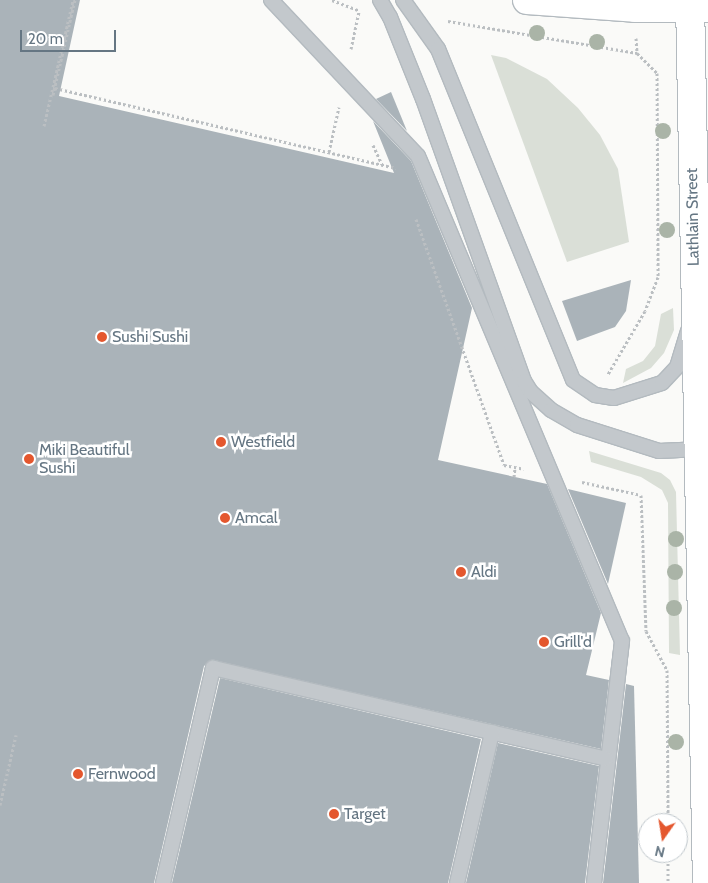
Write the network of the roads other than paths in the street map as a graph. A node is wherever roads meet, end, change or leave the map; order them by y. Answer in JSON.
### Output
{"nodes":[{"id":1,"x":271,"y":0,"type":"edge"},
{"id":2,"x":380,"y":0,"type":"edge"},
{"id":3,"x":403,"y":0,"type":"edge"},
{"id":4,"x":527,"y":0,"type":"edge"},
{"id":5,"x":696,"y":5,"type":"edge"},
{"id":6,"x":695,"y":309,"type":"junction"},
{"id":7,"x":703,"y":448,"type":"edge"},
{"id":8,"x":492,"y":732,"type":"junction"},
{"id":9,"x":606,"y":759,"type":"junction"},
{"id":10,"x":163,"y":883,"type":"edge"},
{"id":11,"x":457,"y":883,"type":"edge"},
{"id":12,"x":594,"y":883,"type":"edge"},
{"id":13,"x":707,"y":883,"type":"edge"}],
"edges":[{"from":1,"to":9,"type":"lane"},
{"from":2,"to":7,"type":"lane"},
{"from":3,"to":6,"type":"lane"},
{"from":4,"to":5,"type":"street"},
{"from":5,"to":6,"type":"street","name":"Lathlain Street"},
{"from":6,"to":7,"type":"street","name":"Lathlain Street"},
{"from":7,"to":13,"type":"street","name":"Lathlain Street"},
{"from":8,"to":9,"type":"lane"},
{"from":8,"to":10,"type":"lane"},
{"from":8,"to":11,"type":"lane"},
{"from":9,"to":12,"type":"lane"}]}
